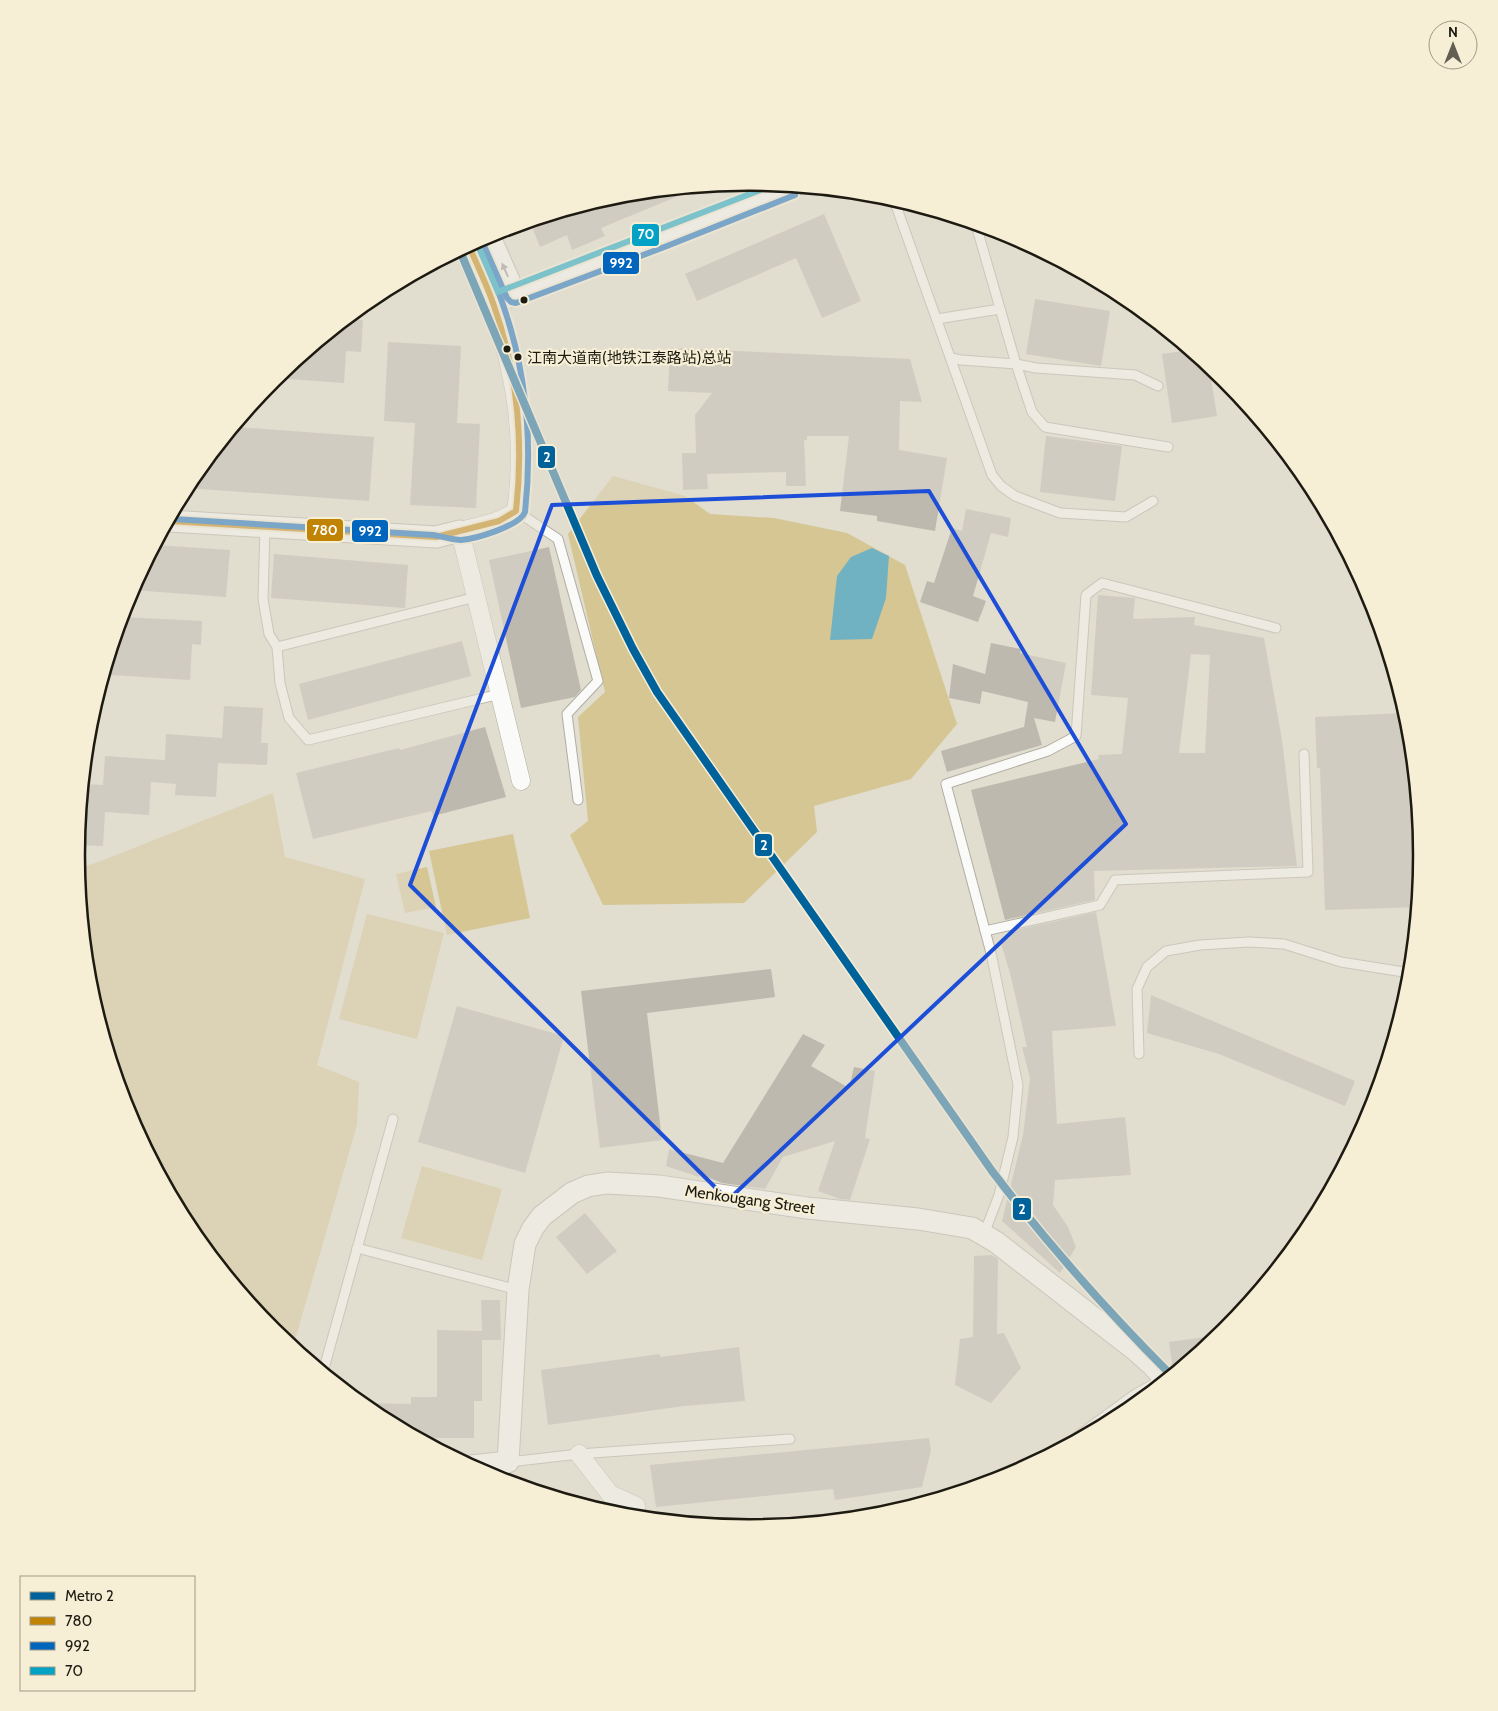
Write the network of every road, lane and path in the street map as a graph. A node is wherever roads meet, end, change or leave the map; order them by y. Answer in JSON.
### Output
{"nodes":[{"id":1,"x":779,"y":192,"type":"edge"},
{"id":2,"x":897,"y":208,"type":"edge"},
{"id":3,"x":978,"y":233,"type":"edge"},
{"id":4,"x":491,"y":244,"type":"edge"},
{"id":5,"x":473,"y":252,"type":"edge"},
{"id":6,"x":504,"y":299,"type":"junction"},
{"id":7,"x":1000,"y":309,"type":"junction"},
{"id":8,"x":937,"y":319,"type":"junction"},
{"id":9,"x":951,"y":358,"type":"junction"},
{"id":10,"x":1016,"y":364,"type":"junction"},
{"id":11,"x":1158,"y":386,"type":"dead end"},
{"id":12,"x":1168,"y":447,"type":"dead end"},
{"id":13,"x":1153,"y":501,"type":"dead end"},
{"id":14,"x":182,"y":510,"type":"edge"},
{"id":15,"x":516,"y":511,"type":"junction"},
{"id":16,"x":175,"y":522,"type":"edge"},
{"id":17,"x":265,"y":528,"type":"junction"},
{"id":18,"x":460,"y":532,"type":"junction"},
{"id":19,"x":476,"y":597,"type":"junction"},
{"id":20,"x":1276,"y":628,"type":"dead end"},
{"id":21,"x":277,"y":647,"type":"junction"},
{"id":22,"x":500,"y":694,"type":"junction"},
{"id":23,"x":1304,"y":754,"type":"dead end"},
{"id":24,"x":521,"y":781,"type":"dead end"},
{"id":25,"x":578,"y":800,"type":"dead end"},
{"id":26,"x":985,"y":931,"type":"junction"},
{"id":27,"x":1402,"y":972,"type":"edge"},
{"id":28,"x":1139,"y":1054,"type":"dead end"},
{"id":29,"x":393,"y":1119,"type":"dead end"},
{"id":30,"x":984,"y":1234,"type":"junction"},
{"id":31,"x":357,"y":1248,"type":"junction"},
{"id":32,"x":518,"y":1290,"type":"junction"},
{"id":33,"x":325,"y":1366,"type":"edge"},
{"id":34,"x":1162,"y":1375,"type":"edge"},
{"id":35,"x":1139,"y":1392,"type":"edge"},
{"id":36,"x":1106,"y":1415,"type":"edge"},
{"id":37,"x":790,"y":1439,"type":"dead end"},
{"id":38,"x":579,"y":1454,"type":"junction"},
{"id":39,"x":508,"y":1462,"type":"junction"},
{"id":40,"x":485,"y":1464,"type":"edge"},
{"id":41,"x":636,"y":1510,"type":"edge"}],
"edges":[{"from":1,"to":6,"type":"street"},
{"from":2,"to":8,"type":"lane"},
{"from":3,"to":7,"type":"lane"},
{"from":6,"to":4,"type":"street","one_way":true},
{"from":5,"to":6,"type":"main road"},
{"from":6,"to":15,"type":"street"},
{"from":7,"to":8,"type":"lane"},
{"from":7,"to":10,"type":"lane"},
{"from":8,"to":9,"type":"lane"},
{"from":9,"to":10,"type":"lane"},
{"from":9,"to":13,"type":"lane"},
{"from":10,"to":11,"type":"lane"},
{"from":10,"to":12,"type":"lane"},
{"from":14,"to":18,"type":"street"},
{"from":15,"to":18,"type":"street"},
{"from":15,"to":25,"type":"lane"},
{"from":16,"to":17,"type":"street"},
{"from":17,"to":18,"type":"street"},
{"from":17,"to":21,"type":"lane"},
{"from":18,"to":19,"type":"street"},
{"from":19,"to":21,"type":"lane"},
{"from":19,"to":22,"type":"street"},
{"from":20,"to":26,"type":"lane"},
{"from":21,"to":22,"type":"lane"},
{"from":22,"to":24,"type":"street"},
{"from":23,"to":26,"type":"lane"},
{"from":26,"to":30,"type":"lane"},
{"from":27,"to":28,"type":"lane"},
{"from":29,"to":31,"type":"lane"},
{"from":30,"to":32,"type":"street","name":"Menkougang Street"},
{"from":30,"to":34,"type":"street","name":"Menkougang Street"},
{"from":31,"to":32,"type":"lane"},
{"from":31,"to":33,"type":"lane"},
{"from":32,"to":39,"type":"street","name":"Menkougang Street"},
{"from":35,"to":36,"type":"lane"},
{"from":37,"to":38,"type":"lane"},
{"from":38,"to":39,"type":"lane"},
{"from":38,"to":41,"type":"street"},
{"from":39,"to":40,"type":"street"}]}
